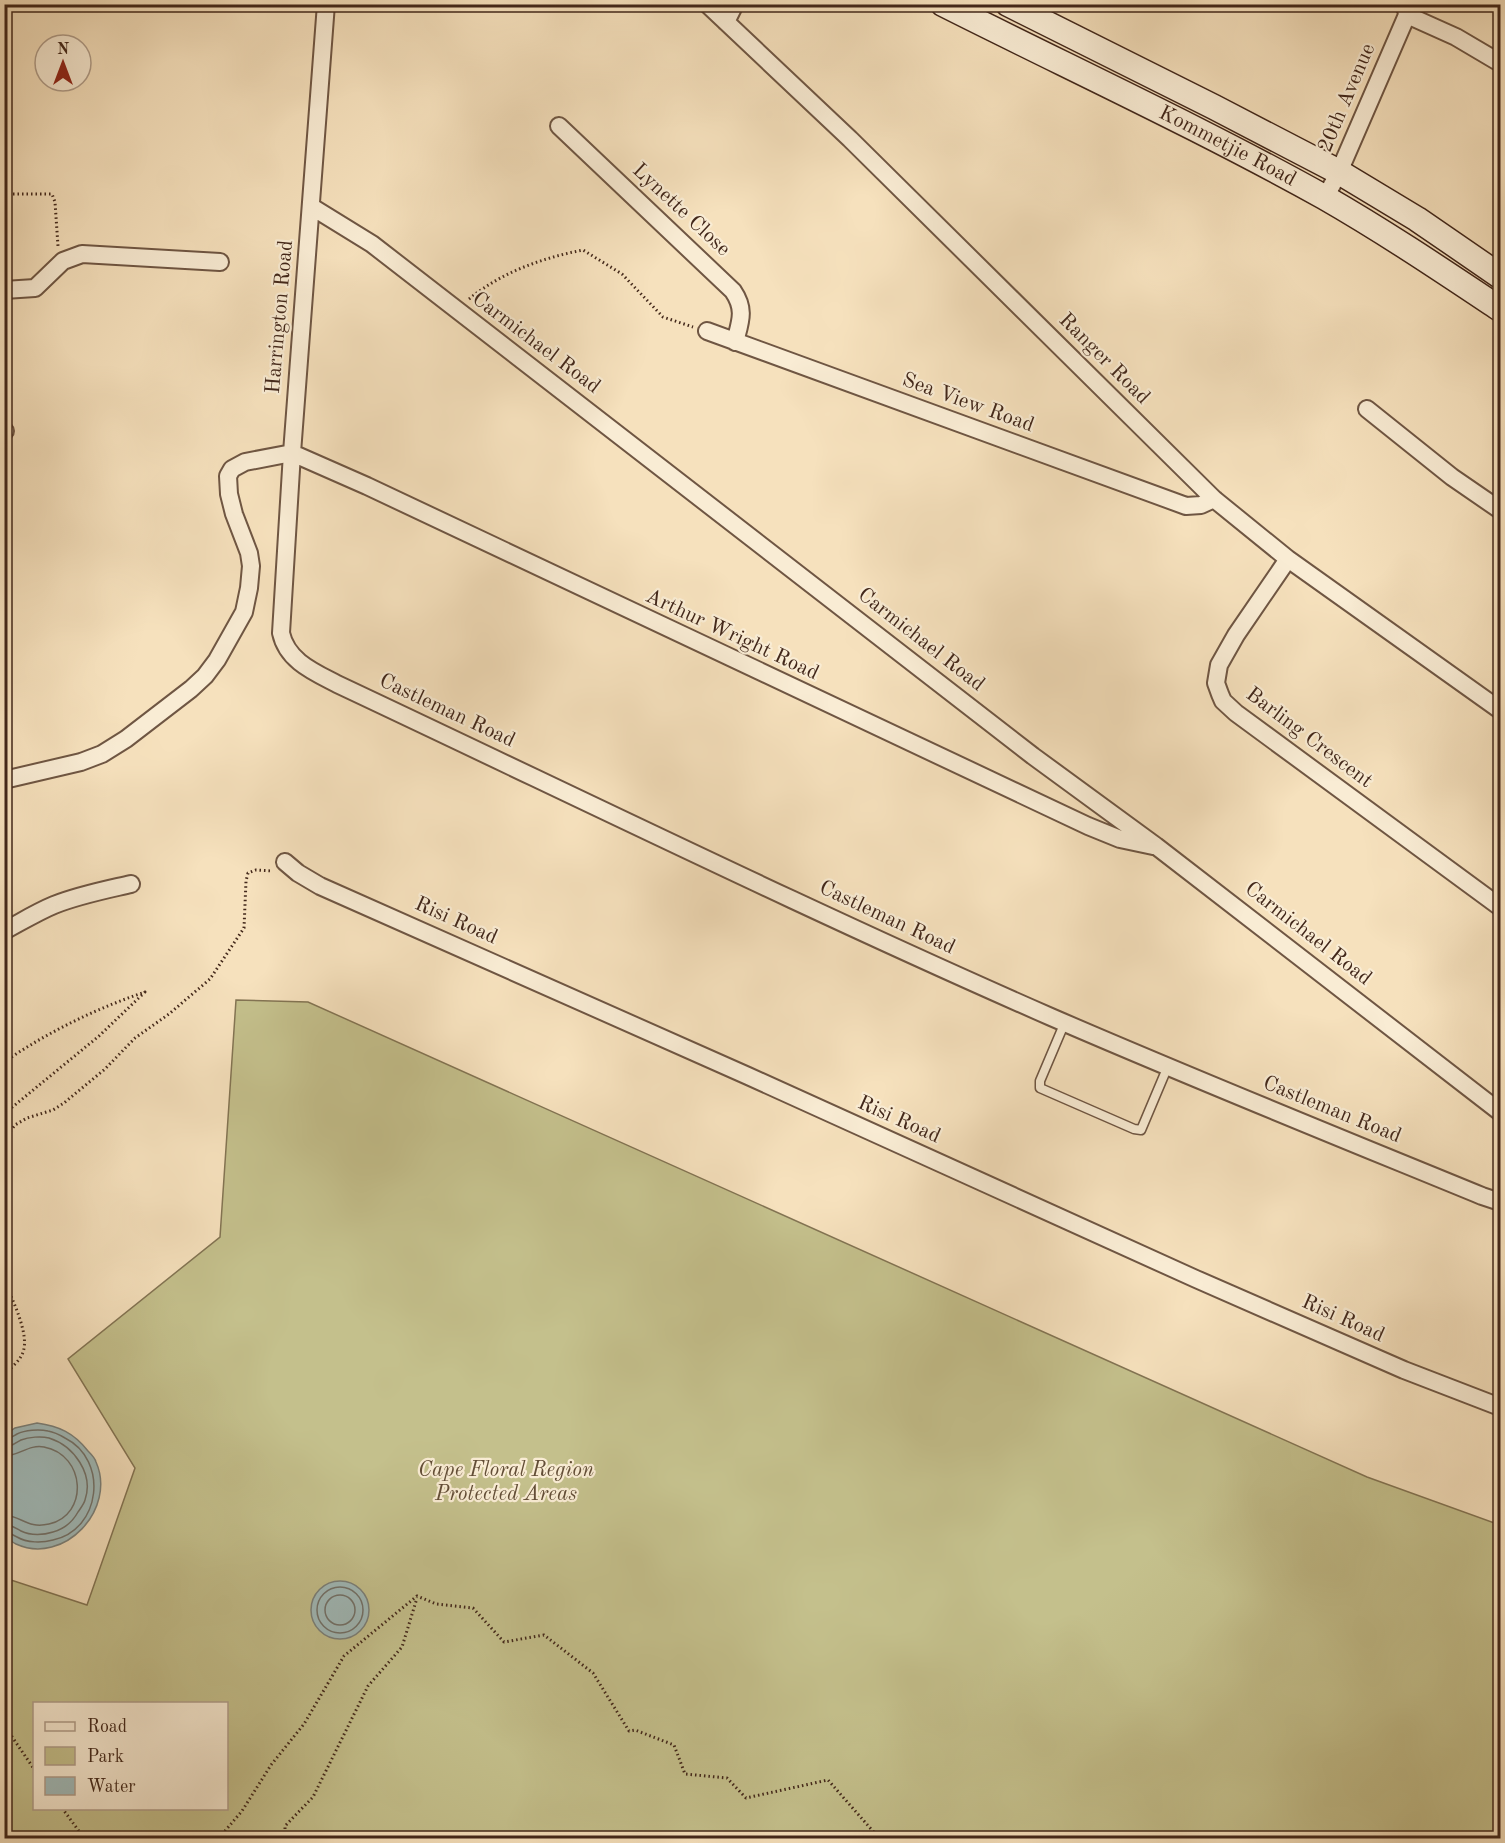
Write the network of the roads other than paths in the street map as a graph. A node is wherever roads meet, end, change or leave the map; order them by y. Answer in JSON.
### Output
{"nodes":[{"id":1,"x":326,"y":4,"type":"edge"},
{"id":2,"x":707,"y":4,"type":"edge"},
{"id":3,"x":735,"y":4,"type":"edge"},
{"id":4,"x":943,"y":4,"type":"edge"},
{"id":5,"x":1008,"y":4,"type":"edge"},
{"id":6,"x":1405,"y":10,"type":"edge"},
{"id":7,"x":726,"y":22,"type":"junction"},
{"id":8,"x":1500,"y":63,"type":"edge"},
{"id":9,"x":559,"y":126,"type":"dead end"},
{"id":10,"x":1340,"y":172,"type":"junction"},
{"id":11,"x":1325,"y":198,"type":"junction"},
{"id":12,"x":312,"y":207,"type":"junction"},
{"id":13,"x":220,"y":262,"type":"dead end"},
{"id":14,"x":1500,"y":276,"type":"edge"},
{"id":15,"x":4,"y":290,"type":"edge"},
{"id":16,"x":1500,"y":309,"type":"edge"},
{"id":17,"x":706,"y":331,"type":"road end"},
{"id":18,"x":735,"y":342,"type":"junction"},
{"id":19,"x":1367,"y":409,"type":"dead end"},
{"id":20,"x":292,"y":453,"type":"junction"},
{"id":21,"x":1214,"y":499,"type":"junction"},
{"id":22,"x":1500,"y":510,"type":"edge"},
{"id":23,"x":1288,"y":559,"type":"junction"},
{"id":24,"x":281,"y":633,"type":"joint"},
{"id":25,"x":1500,"y":710,"type":"edge"},
{"id":26,"x":4,"y":780,"type":"edge"},
{"id":27,"x":1156,"y":846,"type":"junction"},
{"id":28,"x":292,"y":868,"type":"road end"},
{"id":29,"x":131,"y":884,"type":"dead end"},
{"id":30,"x":1500,"y":907,"type":"edge"},
{"id":31,"x":4,"y":931,"type":"edge"},
{"id":32,"x":1065,"y":1022,"type":"junction"},
{"id":33,"x":1168,"y":1066,"type":"junction"},
{"id":34,"x":1500,"y":1112,"type":"edge"},
{"id":35,"x":1500,"y":1202,"type":"edge"},
{"id":36,"x":1500,"y":1407,"type":"edge"}],
"edges":[{"from":1,"to":12,"type":"street","name":"Harrington Road"},
{"from":2,"to":7,"type":"street","name":"Ranger Road"},
{"from":3,"to":7,"type":"street"},
{"from":4,"to":11,"type":"main road","name":"Kommetjie Road"},
{"from":5,"to":10,"type":"main road","name":"Kommetjie Road"},
{"from":6,"to":8,"type":"street"},
{"from":6,"to":10,"type":"street","name":"20th Avenue"},
{"from":7,"to":21,"type":"street","name":"Ranger Road"},
{"from":9,"to":18,"type":"street","name":"Lynette Close"},
{"from":10,"to":11,"type":"street","name":"20th Avenue"},
{"from":10,"to":14,"type":"main road","name":"Kommetjie Road"},
{"from":11,"to":16,"type":"main road","name":"Kommetjie Road"},
{"from":12,"to":20,"type":"street","name":"Harrington Road"},
{"from":12,"to":27,"type":"street","name":"Carmichael Road"},
{"from":13,"to":15,"type":"street"},
{"from":17,"to":18,"type":"street","name":"Sea View Road"},
{"from":18,"to":21,"type":"street","name":"Sea View Road"},
{"from":19,"to":22,"type":"street"},
{"from":20,"to":24,"type":"street","name":"Harrington Road"},
{"from":20,"to":26,"type":"street"},
{"from":20,"to":27,"type":"street","name":"Arthur Wright Road"},
{"from":21,"to":23,"type":"street","name":"Ranger Road"},
{"from":23,"to":25,"type":"street","name":"Ranger Road"},
{"from":23,"to":30,"type":"street","name":"Barling Crescent"},
{"from":24,"to":32,"type":"street","name":"Castleman Road"},
{"from":27,"to":34,"type":"street","name":"Carmichael Road"},
{"from":28,"to":36,"type":"street","name":"Risi Road"},
{"from":29,"to":31,"type":"street"},
{"from":32,"to":33,"type":"street","name":"Castleman Road"},
{"from":32,"to":33,"type":"lane"},
{"from":33,"to":35,"type":"street","name":"Castleman Road"}]}
